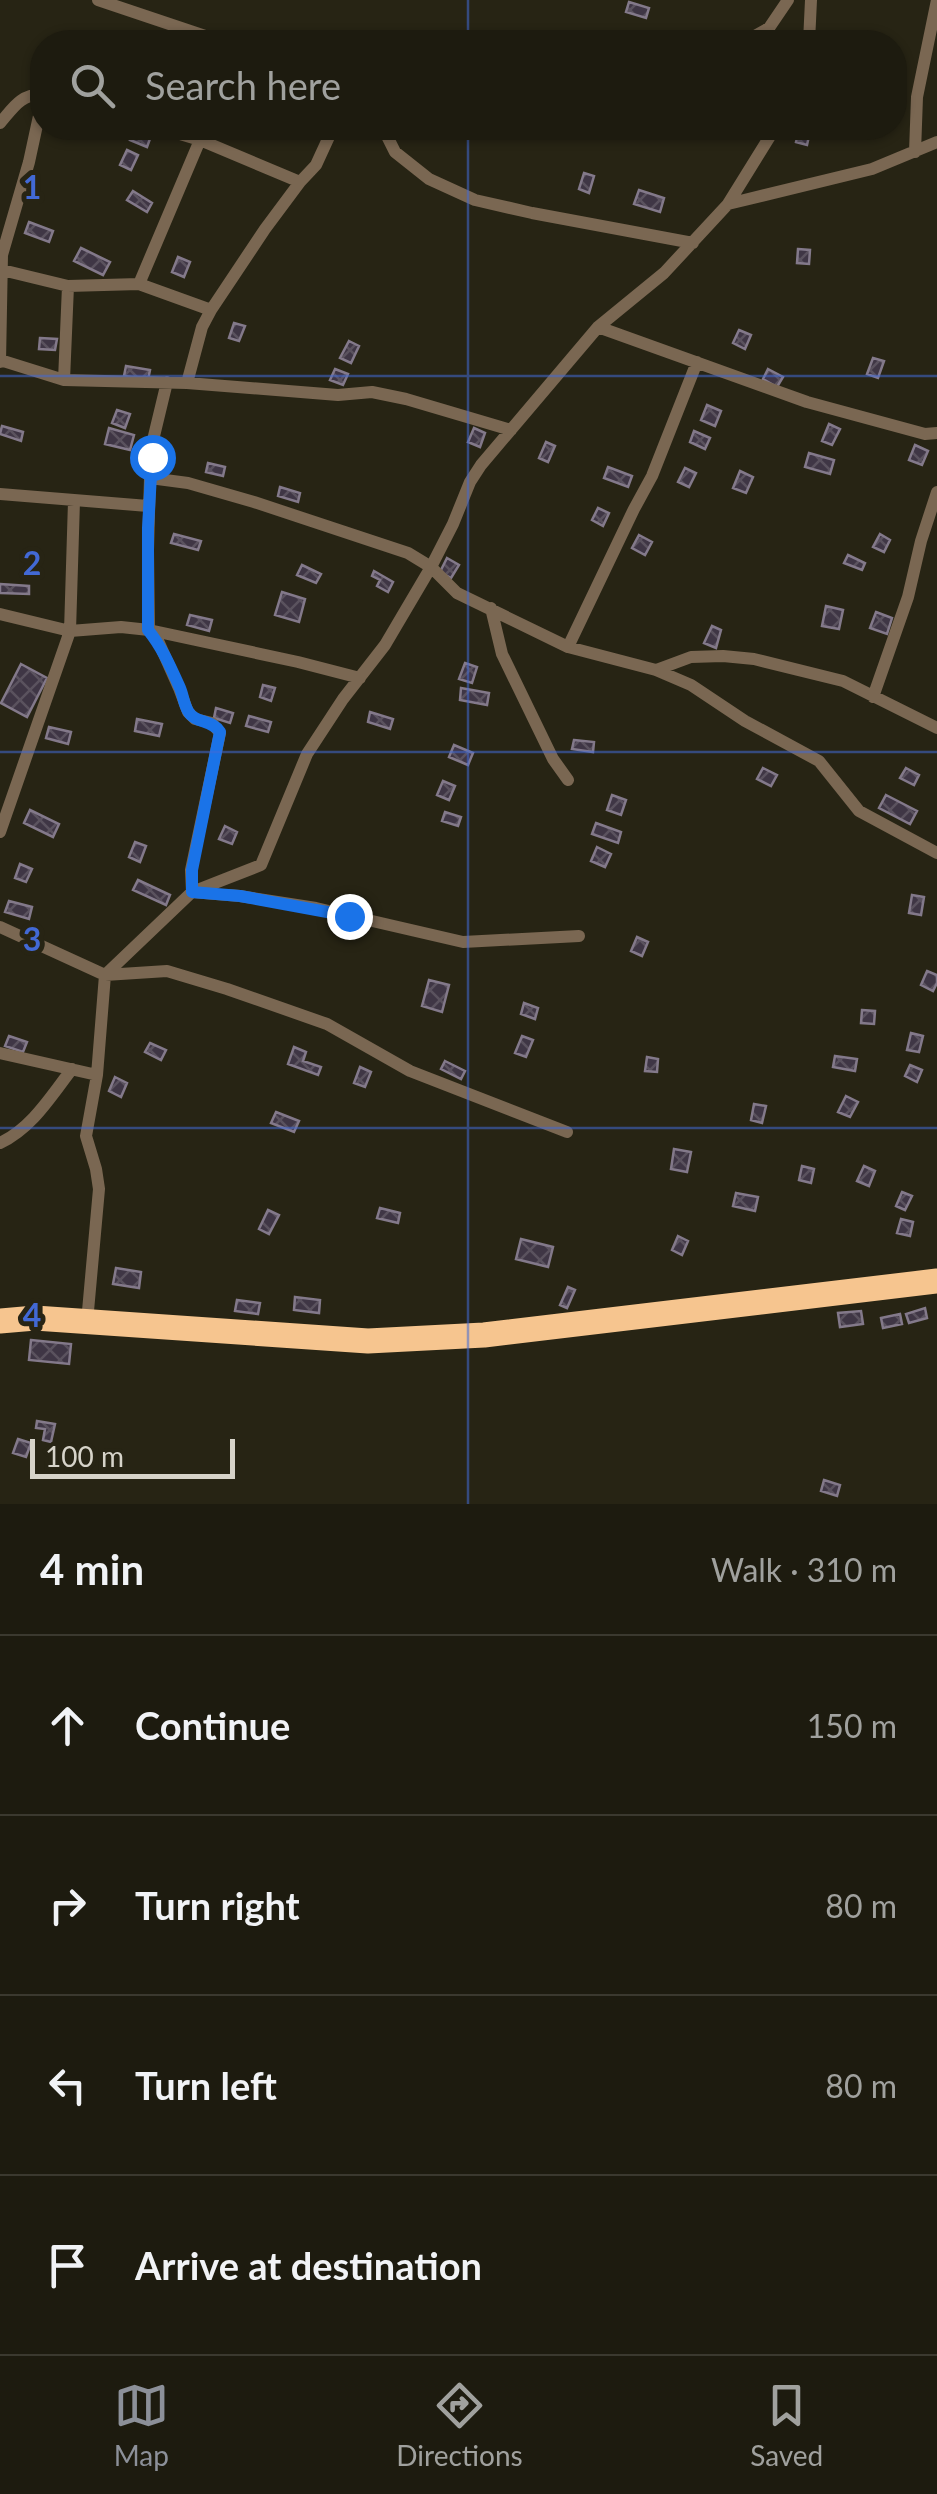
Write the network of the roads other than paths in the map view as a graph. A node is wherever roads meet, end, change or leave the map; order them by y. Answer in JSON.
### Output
{"nodes":[{"id":1,"x":98,"y":0,"type":"edge"},
{"id":2,"x":788,"y":0,"type":"edge"},
{"id":3,"x":812,"y":0,"type":"edge"},
{"id":4,"x":937,"y":0,"type":"edge"},
{"id":5,"x":187,"y":30,"type":"edge"},
{"id":6,"x":765,"y":30,"type":"edge"},
{"id":7,"x":810,"y":30,"type":"edge"},
{"id":8,"x":30,"y":95,"type":"edge"},
{"id":9,"x":0,"y":123,"type":"edge"},
{"id":10,"x":34,"y":140,"type":"edge"},
{"id":11,"x":200,"y":140,"type":"joint"},
{"id":12,"x":327,"y":140,"type":"edge"},
{"id":13,"x":389,"y":140,"type":"edge"},
{"id":14,"x":768,"y":140,"type":"edge"},
{"id":15,"x":937,"y":142,"type":"edge"},
{"id":16,"x":915,"y":152,"type":"junction"},
{"id":17,"x":300,"y":182,"type":"junction"},
{"id":18,"x":728,"y":204,"type":"junction"},
{"id":19,"x":693,"y":243,"type":"junction"},
{"id":20,"x":2,"y":270,"type":"edge"},
{"id":21,"x":139,"y":284,"type":"junction"},
{"id":22,"x":68,"y":286,"type":"junction"},
{"id":23,"x":211,"y":310,"type":"junction"},
{"id":24,"x":598,"y":326,"type":"junction"},
{"id":25,"x":0,"y":361,"type":"edge"},
{"id":26,"x":697,"y":362,"type":"junction"},
{"id":27,"x":64,"y":380,"type":"junction"},
{"id":28,"x":166,"y":382,"type":"junction"},
{"id":29,"x":187,"y":382,"type":"junction"},
{"id":30,"x":511,"y":430,"type":"junction"},
{"id":31,"x":937,"y":433,"type":"edge"},
{"id":32,"x":150,"y":478,"type":"junction"},
{"id":33,"x":937,"y":492,"type":"edge"},
{"id":34,"x":0,"y":494,"type":"edge"},
{"id":35,"x":74,"y":501,"type":"junction"},
{"id":36,"x":148,"y":506,"type":"junction"},
{"id":37,"x":431,"y":567,"type":"junction"},
{"id":38,"x":491,"y":608,"type":"junction"},
{"id":39,"x":0,"y":614,"type":"edge"},
{"id":40,"x":148,"y":630,"type":"junction"},
{"id":41,"x":70,"y":631,"type":"junction"},
{"id":42,"x":568,"y":648,"type":"junction"},
{"id":43,"x":656,"y":670,"type":"junction"},
{"id":44,"x":360,"y":678,"type":"junction"},
{"id":45,"x":874,"y":697,"type":"junction"},
{"id":46,"x":937,"y":728,"type":"edge"},
{"id":47,"x":568,"y":780,"type":"dead end"},
{"id":48,"x":0,"y":832,"type":"edge"},
{"id":49,"x":937,"y":854,"type":"edge"},
{"id":50,"x":192,"y":892,"type":"junction"},
{"id":51,"x":0,"y":928,"type":"edge"},
{"id":52,"x":579,"y":936,"type":"dead end"},
{"id":53,"x":105,"y":976,"type":"junction"},
{"id":54,"x":0,"y":1053,"type":"edge"},
{"id":55,"x":72,"y":1069,"type":"junction"},
{"id":56,"x":97,"y":1076,"type":"junction"},
{"id":57,"x":567,"y":1132,"type":"dead end"},
{"id":58,"x":0,"y":1143,"type":"edge"},
{"id":59,"x":937,"y":1281,"type":"edge"},
{"id":60,"x":0,"y":1320,"type":"edge"},
{"id":61,"x":87,"y":1322,"type":"junction"}],
"edges":[{"from":1,"to":5,"type":"street"},
{"from":2,"to":6,"type":"street"},
{"from":3,"to":7,"type":"street"},
{"from":4,"to":16,"type":"street"},
{"from":8,"to":9,"type":"street"},
{"from":10,"to":20,"type":"street"},
{"from":11,"to":17,"type":"street"},
{"from":11,"to":21,"type":"street"},
{"from":12,"to":17,"type":"street"},
{"from":13,"to":19,"type":"street"},
{"from":14,"to":18,"type":"street"},
{"from":15,"to":16,"type":"street"},
{"from":16,"to":18,"type":"street"},
{"from":17,"to":23,"type":"street"},
{"from":18,"to":19,"type":"street"},
{"from":19,"to":24,"type":"street"},
{"from":20,"to":22,"type":"street"},
{"from":20,"to":25,"type":"street"},
{"from":21,"to":22,"type":"street"},
{"from":21,"to":23,"type":"street"},
{"from":22,"to":27,"type":"street"},
{"from":23,"to":29,"type":"street"},
{"from":24,"to":26,"type":"street"},
{"from":24,"to":30,"type":"street"},
{"from":25,"to":27,"type":"street"},
{"from":26,"to":31,"type":"street"},
{"from":26,"to":42,"type":"street"},
{"from":27,"to":28,"type":"street"},
{"from":28,"to":29,"type":"street"},
{"from":28,"to":32,"type":"street"},
{"from":29,"to":30,"type":"street"},
{"from":30,"to":37,"type":"street"},
{"from":32,"to":36,"type":"street"},
{"from":32,"to":37,"type":"street"},
{"from":33,"to":45,"type":"street"},
{"from":34,"to":35,"type":"street"},
{"from":35,"to":36,"type":"street"},
{"from":35,"to":41,"type":"street"},
{"from":36,"to":40,"type":"street"},
{"from":37,"to":38,"type":"street"},
{"from":37,"to":44,"type":"street"},
{"from":38,"to":42,"type":"street"},
{"from":38,"to":47,"type":"street"},
{"from":39,"to":41,"type":"street"},
{"from":40,"to":41,"type":"street"},
{"from":40,"to":44,"type":"street"},
{"from":40,"to":50,"type":"street"},
{"from":41,"to":48,"type":"street"},
{"from":42,"to":43,"type":"street"},
{"from":43,"to":45,"type":"street"},
{"from":43,"to":49,"type":"street"},
{"from":44,"to":50,"type":"street"},
{"from":45,"to":46,"type":"street"},
{"from":50,"to":52,"type":"street"},
{"from":50,"to":53,"type":"street"},
{"from":51,"to":53,"type":"street"},
{"from":53,"to":56,"type":"street"},
{"from":53,"to":57,"type":"street"},
{"from":54,"to":55,"type":"street"},
{"from":55,"to":56,"type":"street"},
{"from":55,"to":58,"type":"street"},
{"from":56,"to":61,"type":"street"},
{"from":59,"to":61,"type":"highway"},
{"from":60,"to":61,"type":"highway"}]}
